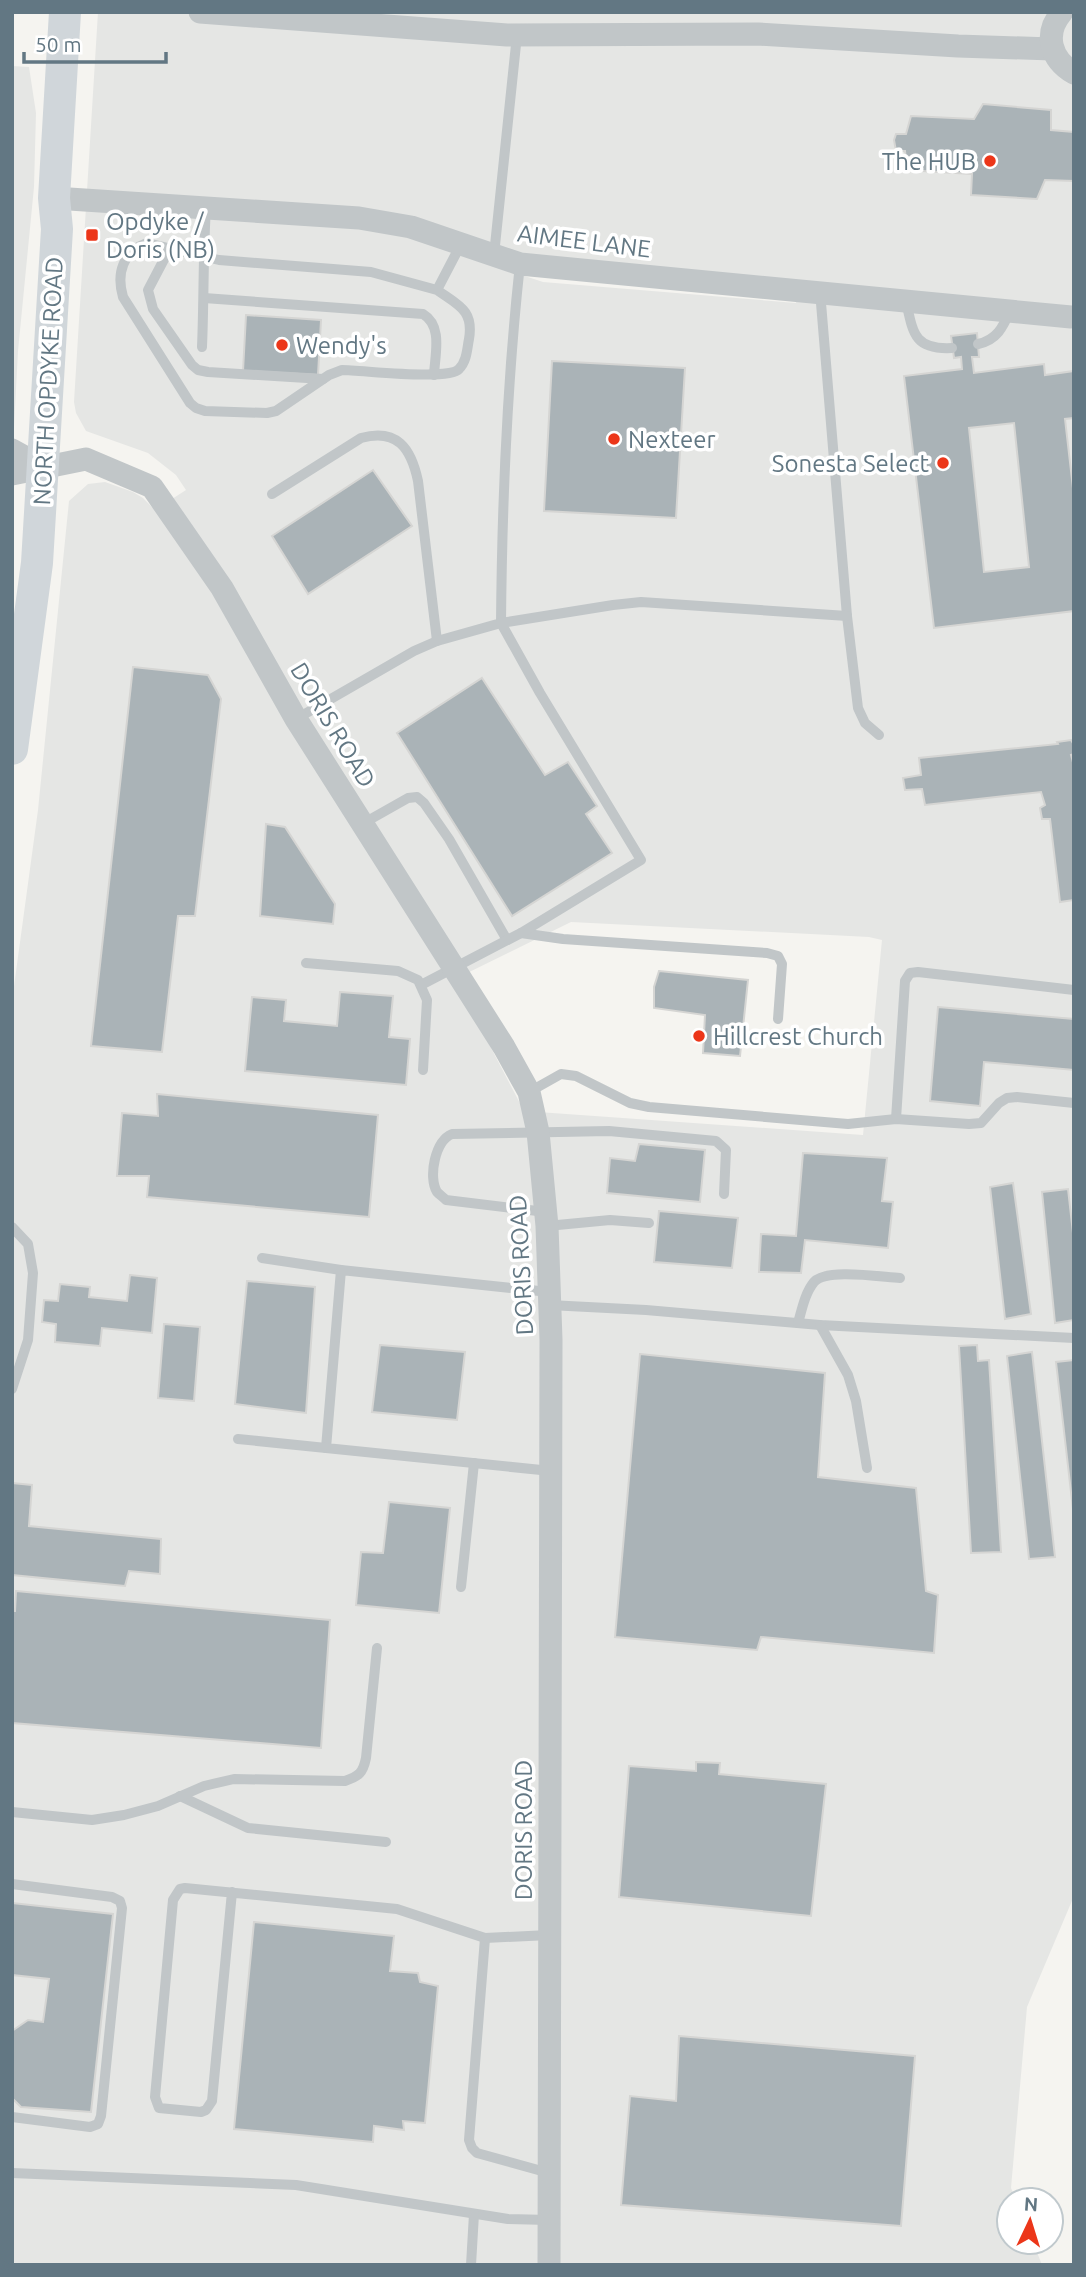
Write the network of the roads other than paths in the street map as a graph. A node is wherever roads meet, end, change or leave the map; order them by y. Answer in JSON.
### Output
{"nodes":[{"id":1,"x":65,"y":12,"type":"edge"},
{"id":2,"x":200,"y":12,"type":"edge"},
{"id":3,"x":1062,"y":12,"type":"edge"},
{"id":4,"x":517,"y":35,"type":"junction"},
{"id":5,"x":1052,"y":49,"type":"junction"},
{"id":6,"x":1074,"y":73,"type":"edge"},
{"id":7,"x":54,"y":198,"type":"junction"},
{"id":8,"x":206,"y":207,"type":"junction"},
{"id":9,"x":461,"y":244,"type":"junction"},
{"id":10,"x":170,"y":247,"type":"junction"},
{"id":11,"x":202,"y":256,"type":"junction"},
{"id":12,"x":494,"y":256,"type":"junction"},
{"id":13,"x":520,"y":264,"type":"junction"},
{"id":14,"x":437,"y":290,"type":"junction"},
{"id":15,"x":820,"y":291,"type":"junction"},
{"id":16,"x":204,"y":298,"type":"junction"},
{"id":17,"x":906,"y":300,"type":"junction"},
{"id":18,"x":1010,"y":311,"type":"junction"},
{"id":19,"x":1071,"y":317,"type":"dead end"},
{"id":20,"x":978,"y":344,"type":"dead end"},
{"id":21,"x":202,"y":347,"type":"dead end"},
{"id":22,"x":952,"y":348,"type":"dead end"},
{"id":23,"x":434,"y":374,"type":"junction"},
{"id":24,"x":323,"y":379,"type":"junction"},
{"id":25,"x":12,"y":450,"type":"edge"},
{"id":26,"x":43,"y":467,"type":"junction"},
{"id":27,"x":12,"y":474,"type":"edge"},
{"id":28,"x":272,"y":494,"type":"dead end"},
{"id":29,"x":847,"y":616,"type":"junction"},
{"id":30,"x":501,"y":623,"type":"junction"},
{"id":31,"x":438,"y":641,"type":"junction"},
{"id":32,"x":296,"y":719,"type":"junction"},
{"id":33,"x":879,"y":735,"type":"dead end"},
{"id":34,"x":12,"y":748,"type":"edge"},
{"id":35,"x":362,"y":824,"type":"junction"},
{"id":36,"x":521,"y":933,"type":"junction"},
{"id":37,"x":507,"y":940,"type":"junction"},
{"id":38,"x":306,"y":963,"type":"dead end"},
{"id":39,"x":453,"y":967,"type":"junction"},
{"id":40,"x":421,"y":985,"type":"junction"},
{"id":41,"x":1074,"y":990,"type":"edge"},
{"id":42,"x":778,"y":1019,"type":"dead end"},
{"id":43,"x":423,"y":1070,"type":"dead end"},
{"id":44,"x":529,"y":1092,"type":"junction"},
{"id":45,"x":1074,"y":1103,"type":"edge"},
{"id":46,"x":896,"y":1119,"type":"junction"},
{"id":47,"x":538,"y":1132,"type":"junction"},
{"id":48,"x":724,"y":1194,"type":"dead end"},
{"id":49,"x":547,"y":1219,"type":"junction"},
{"id":50,"x":649,"y":1223,"type":"dead end"},
{"id":51,"x":12,"y":1227,"type":"edge"},
{"id":52,"x":262,"y":1258,"type":"dead end"},
{"id":53,"x":341,"y":1270,"type":"junction"},
{"id":54,"x":900,"y":1278,"type":"dead end"},
{"id":55,"x":549,"y":1299,"type":"junction"},
{"id":56,"x":798,"y":1323,"type":"junction"},
{"id":57,"x":820,"y":1325,"type":"junction"},
{"id":58,"x":1074,"y":1338,"type":"edge"},
{"id":59,"x":12,"y":1389,"type":"edge"},
{"id":60,"x":238,"y":1439,"type":"dead end"},
{"id":61,"x":326,"y":1448,"type":"junction"},
{"id":62,"x":474,"y":1463,"type":"junction"},
{"id":63,"x":867,"y":1468,"type":"dead end"},
{"id":64,"x":551,"y":1471,"type":"junction"},
{"id":65,"x":461,"y":1587,"type":"dead end"},
{"id":66,"x":377,"y":1648,"type":"dead end"},
{"id":67,"x":180,"y":1796,"type":"junction"},
{"id":68,"x":12,"y":1812,"type":"edge"},
{"id":69,"x":386,"y":1842,"type":"dead end"},
{"id":70,"x":12,"y":1884,"type":"edge"},
{"id":71,"x":232,"y":1892,"type":"junction"},
{"id":72,"x":549,"y":1935,"type":"junction"},
{"id":73,"x":485,"y":1938,"type":"junction"},
{"id":74,"x":12,"y":2117,"type":"edge"},
{"id":75,"x":549,"y":2172,"type":"junction"},
{"id":76,"x":12,"y":2173,"type":"edge"},
{"id":77,"x":474,"y":2214,"type":"junction"},
{"id":78,"x":549,"y":2220,"type":"junction"},
{"id":79,"x":471,"y":2265,"type":"edge"},
{"id":80,"x":549,"y":2265,"type":"edge"}],
"edges":[{"from":1,"to":7,"type":"main road","name":"NORTH OPDYKE ROAD"},
{"from":2,"to":4,"type":"street"},
{"from":3,"to":5,"type":"street"},
{"from":4,"to":5,"type":"street"},
{"from":4,"to":12,"type":"lane"},
{"from":5,"to":6,"type":"street"},
{"from":7,"to":8,"type":"street","name":"AIMEE LANE"},
{"from":7,"to":26,"type":"main road","name":"NORTH OPDYKE ROAD"},
{"from":8,"to":9,"type":"street","name":"AIMEE LANE"},
{"from":8,"to":11,"type":"lane"},
{"from":9,"to":12,"type":"street","name":"AIMEE LANE"},
{"from":9,"to":14,"type":"lane"},
{"from":10,"to":11,"type":"lane"},
{"from":10,"to":24,"type":"lane"},
{"from":10,"to":24,"type":"lane"},
{"from":11,"to":14,"type":"lane"},
{"from":11,"to":16,"type":"lane"},
{"from":12,"to":13,"type":"street","name":"AIMEE LANE"},
{"from":13,"to":15,"type":"street","name":"AIMEE LANE"},
{"from":13,"to":30,"type":"lane"},
{"from":14,"to":23,"type":"lane"},
{"from":15,"to":17,"type":"street","name":"AIMEE LANE"},
{"from":15,"to":29,"type":"lane"},
{"from":16,"to":21,"type":"lane"},
{"from":16,"to":23,"type":"lane"},
{"from":17,"to":18,"type":"street","name":"AIMEE LANE"},
{"from":17,"to":22,"type":"lane"},
{"from":18,"to":19,"type":"street","name":"AIMEE LANE"},
{"from":18,"to":20,"type":"lane"},
{"from":23,"to":24,"type":"lane"},
{"from":25,"to":26,"type":"street"},
{"from":26,"to":27,"type":"street","name":"DORIS ROAD"},
{"from":26,"to":32,"type":"street","name":"DORIS ROAD"},
{"from":26,"to":34,"type":"main road","name":"NORTH OPDYKE ROAD"},
{"from":28,"to":31,"type":"lane"},
{"from":29,"to":30,"type":"lane"},
{"from":29,"to":33,"type":"lane"},
{"from":30,"to":31,"type":"lane"},
{"from":30,"to":36,"type":"lane"},
{"from":31,"to":32,"type":"lane"},
{"from":32,"to":35,"type":"street","name":"DORIS ROAD"},
{"from":35,"to":37,"type":"lane"},
{"from":35,"to":39,"type":"street","name":"DORIS ROAD"},
{"from":36,"to":37,"type":"lane"},
{"from":36,"to":42,"type":"lane"},
{"from":37,"to":39,"type":"lane"},
{"from":38,"to":40,"type":"lane"},
{"from":39,"to":40,"type":"lane"},
{"from":39,"to":44,"type":"street","name":"DORIS ROAD"},
{"from":40,"to":43,"type":"lane"},
{"from":41,"to":46,"type":"lane"},
{"from":44,"to":46,"type":"lane"},
{"from":44,"to":47,"type":"street","name":"DORIS ROAD"},
{"from":45,"to":46,"type":"lane"},
{"from":47,"to":48,"type":"lane"},
{"from":47,"to":49,"type":"street","name":"DORIS ROAD"},
{"from":47,"to":49,"type":"lane"},
{"from":49,"to":50,"type":"lane"},
{"from":49,"to":55,"type":"street","name":"DORIS ROAD"},
{"from":51,"to":59,"type":"lane"},
{"from":52,"to":53,"type":"lane"},
{"from":53,"to":55,"type":"lane"},
{"from":53,"to":61,"type":"lane"},
{"from":54,"to":56,"type":"lane"},
{"from":55,"to":56,"type":"lane"},
{"from":55,"to":64,"type":"street","name":"DORIS ROAD"},
{"from":56,"to":57,"type":"lane"},
{"from":57,"to":58,"type":"lane"},
{"from":57,"to":63,"type":"lane"},
{"from":60,"to":61,"type":"lane"},
{"from":61,"to":62,"type":"lane"},
{"from":62,"to":64,"type":"lane"},
{"from":62,"to":65,"type":"lane"},
{"from":64,"to":72,"type":"street","name":"DORIS ROAD"},
{"from":66,"to":67,"type":"lane"},
{"from":67,"to":68,"type":"lane"},
{"from":67,"to":69,"type":"lane"},
{"from":70,"to":74,"type":"lane"},
{"from":71,"to":71,"type":"lane"},
{"from":71,"to":73,"type":"lane"},
{"from":72,"to":73,"type":"lane"},
{"from":72,"to":75,"type":"street","name":"DORIS ROAD"},
{"from":73,"to":75,"type":"lane"},
{"from":75,"to":78,"type":"street","name":"DORIS ROAD"},
{"from":76,"to":77,"type":"lane"},
{"from":77,"to":78,"type":"lane"},
{"from":77,"to":79,"type":"lane"},
{"from":78,"to":80,"type":"street","name":"DORIS ROAD"}]}
